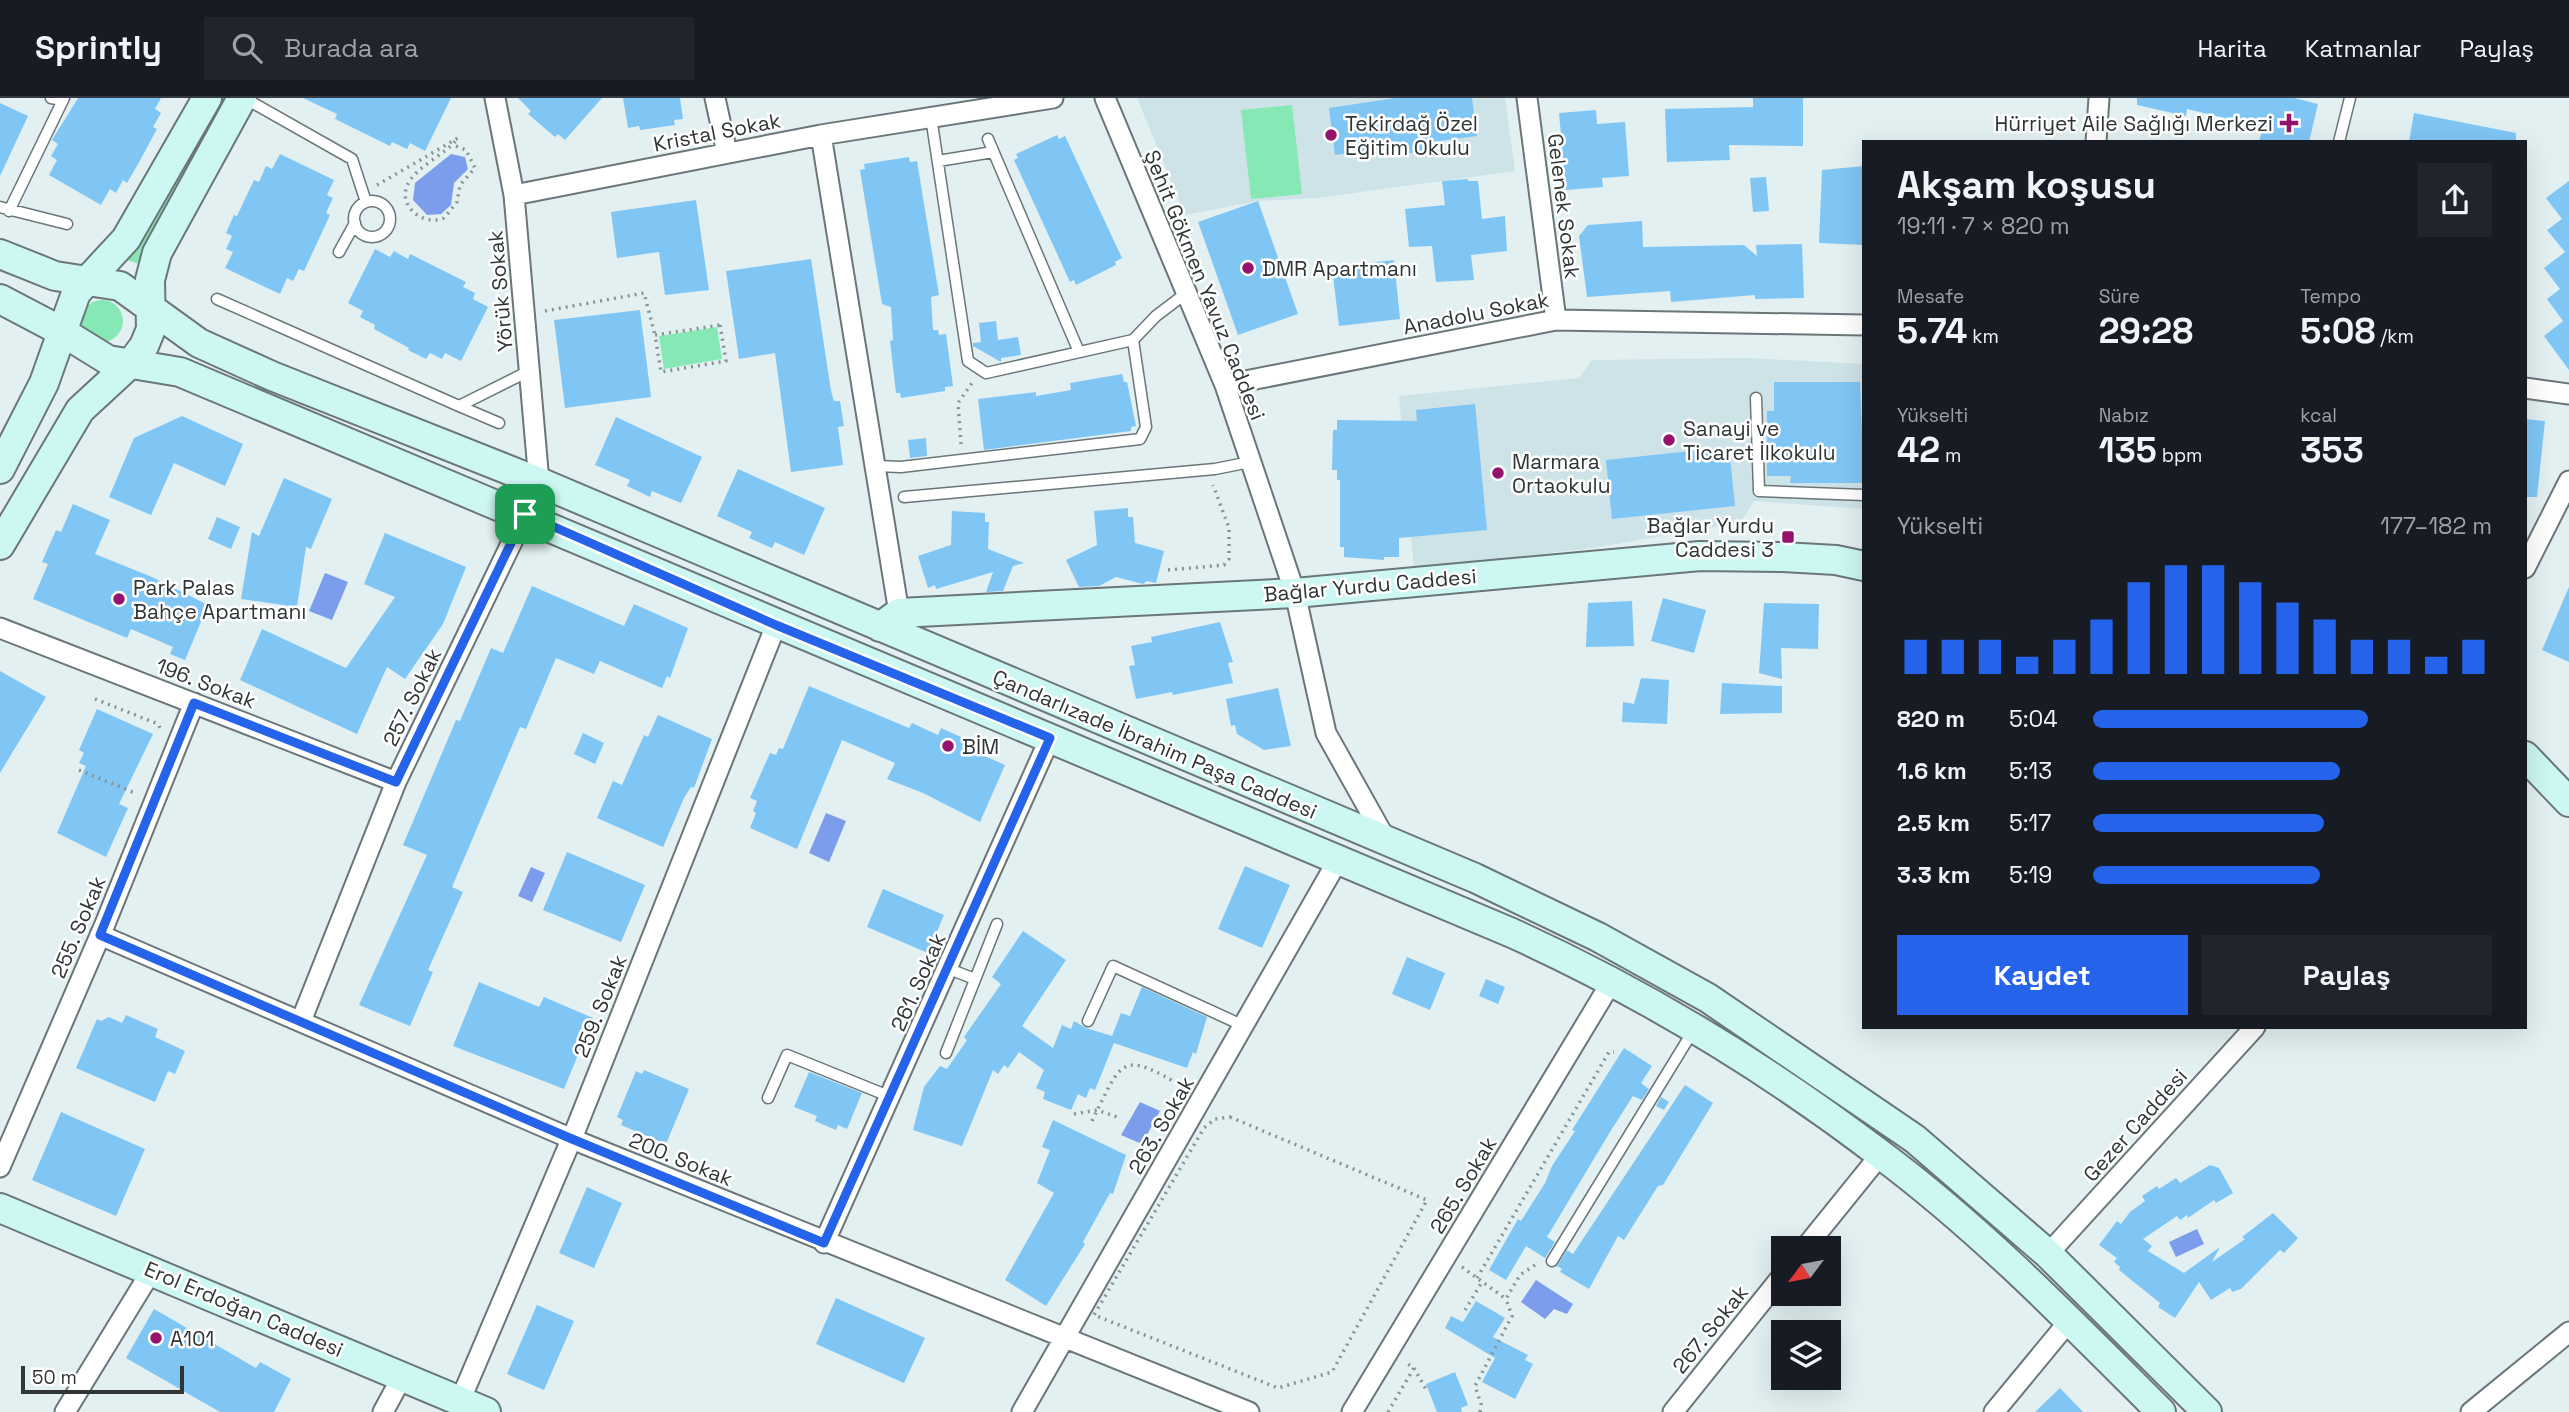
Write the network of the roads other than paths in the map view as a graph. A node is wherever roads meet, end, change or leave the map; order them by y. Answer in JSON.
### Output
{"nodes":[{"id":1,"x":51,"y":98,"type":"edge"},
{"id":2,"x":207,"y":98,"type":"edge"},
{"id":3,"x":243,"y":98,"type":"edge"},
{"id":4,"x":495,"y":98,"type":"edge"},
{"id":5,"x":715,"y":98,"type":"edge"},
{"id":6,"x":1053,"y":98,"type":"edge"},
{"id":7,"x":1105,"y":98,"type":"edge"},
{"id":8,"x":1527,"y":98,"type":"edge"},
{"id":9,"x":2099,"y":98,"type":"edge"},
{"id":10,"x":2350,"y":98,"type":"edge"},
{"id":11,"x":63,"y":99,"type":"edge"},
{"id":12,"x":931,"y":117,"type":"junction"},
{"id":13,"x":821,"y":135,"type":"junction"},
{"id":14,"x":988,"y":139,"type":"dead end"},
{"id":15,"x":2096,"y":140,"type":"edge"},
{"id":16,"x":2340,"y":140,"type":"edge"},
{"id":17,"x":993,"y":152,"type":"junction"},
{"id":18,"x":727,"y":153,"type":"junction"},
{"id":19,"x":938,"y":161,"type":"junction"},
{"id":20,"x":514,"y":195,"type":"junction"},
{"id":21,"x":364,"y":198,"type":"junction"},
{"id":22,"x":5,"y":209,"type":"edge"},
{"id":23,"x":67,"y":223,"type":"dead end"},
{"id":24,"x":355,"y":223,"type":"junction"},
{"id":25,"x":340,"y":252,"type":"dead end"},
{"id":26,"x":0,"y":254,"type":"edge"},
{"id":27,"x":88,"y":281,"type":"junction"},
{"id":28,"x":1185,"y":293,"type":"junction"},
{"id":29,"x":0,"y":299,"type":"edge"},
{"id":30,"x":218,"y":299,"type":"dead end"},
{"id":31,"x":153,"y":308,"type":"junction"},
{"id":32,"x":1556,"y":320,"type":"junction"},
{"id":33,"x":1862,"y":325,"type":"edge"},
{"id":34,"x":61,"y":331,"type":"junction"},
{"id":35,"x":1133,"y":340,"type":"junction"},
{"id":36,"x":1079,"y":352,"type":"junction"},
{"id":37,"x":132,"y":362,"type":"junction"},
{"id":38,"x":530,"y":370,"type":"junction"},
{"id":39,"x":1225,"y":385,"type":"junction"},
{"id":40,"x":2527,"y":388,"type":"edge"},
{"id":41,"x":2569,"y":394,"type":"edge"},
{"id":42,"x":1756,"y":398,"type":"dead end"},
{"id":43,"x":459,"y":405,"type":"junction"},
{"id":44,"x":499,"y":423,"type":"dead end"},
{"id":45,"x":1250,"y":461,"type":"junction"},
{"id":46,"x":875,"y":466,"type":"junction"},
{"id":47,"x":0,"y":469,"type":"edge"},
{"id":48,"x":2569,"y":481,"type":"edge"},
{"id":49,"x":539,"y":482,"type":"junction"},
{"id":50,"x":1862,"y":495,"type":"edge"},
{"id":51,"x":904,"y":497,"type":"dead end"},
{"id":52,"x":525,"y":514,"type":"junction"},
{"id":53,"x":0,"y":545,"type":"edge"},
{"id":54,"x":2527,"y":564,"type":"edge"},
{"id":55,"x":1862,"y":566,"type":"edge"},
{"id":56,"x":1295,"y":593,"type":"junction"},
{"id":57,"x":890,"y":620,"type":"junction"},
{"id":58,"x":776,"y":625,"type":"junction"},
{"id":59,"x":0,"y":628,"type":"edge"},
{"id":60,"x":194,"y":703,"type":"junction"},
{"id":61,"x":1050,"y":738,"type":"junction"},
{"id":62,"x":2527,"y":758,"type":"edge"},
{"id":63,"x":396,"y":782,"type":"junction"},
{"id":64,"x":2569,"y":802,"type":"edge"},
{"id":65,"x":1387,"y":843,"type":"junction"},
{"id":66,"x":1338,"y":860,"type":"junction"},
{"id":67,"x":997,"y":925,"type":"dead end"},
{"id":68,"x":100,"y":935,"type":"junction"},
{"id":69,"x":949,"y":969,"type":"junction"},
{"id":70,"x":975,"y":979,"type":"junction"},
{"id":71,"x":1612,"y":981,"type":"junction"},
{"id":72,"x":301,"y":1021,"type":"junction"},
{"id":73,"x":1088,"y":1021,"type":"dead end"},
{"id":74,"x":1245,"y":1026,"type":"junction"},
{"id":75,"x":1695,"y":1027,"type":"junction"},
{"id":76,"x":2253,"y":1029,"type":"edge"},
{"id":77,"x":946,"y":1053,"type":"dead end"},
{"id":78,"x":892,"y":1097,"type":"junction"},
{"id":79,"x":768,"y":1098,"type":"dead end"},
{"id":80,"x":572,"y":1139,"type":"junction"},
{"id":81,"x":1881,"y":1154,"type":"junction"},
{"id":82,"x":0,"y":1167,"type":"edge"},
{"id":83,"x":0,"y":1208,"type":"edge"},
{"id":84,"x":1815,"y":1236,"type":"edge"},
{"id":85,"x":824,"y":1243,"type":"junction"},
{"id":86,"x":2048,"y":1254,"type":"junction"},
{"id":87,"x":1552,"y":1261,"type":"road end"},
{"id":88,"x":152,"y":1270,"type":"junction"},
{"id":89,"x":1771,"y":1290,"type":"edge"},
{"id":90,"x":2070,"y":1320,"type":"junction"},
{"id":91,"x":2569,"y":1332,"type":"edge"},
{"id":92,"x":1066,"y":1340,"type":"junction"},
{"id":93,"x":402,"y":1377,"type":"junction"},
{"id":94,"x":460,"y":1401,"type":"junction"},
{"id":95,"x":65,"y":1412,"type":"edge"},
{"id":96,"x":383,"y":1412,"type":"edge"},
{"id":97,"x":486,"y":1412,"type":"edge"},
{"id":98,"x":1022,"y":1412,"type":"edge"},
{"id":99,"x":1249,"y":1412,"type":"edge"},
{"id":100,"x":1352,"y":1412,"type":"edge"},
{"id":101,"x":1673,"y":1412,"type":"edge"},
{"id":102,"x":1994,"y":1412,"type":"edge"},
{"id":103,"x":2161,"y":1412,"type":"edge"},
{"id":104,"x":2207,"y":1412,"type":"edge"},
{"id":105,"x":2471,"y":1412,"type":"edge"}],
"edges":[{"from":1,"to":11,"type":"lane"},
{"from":2,"to":27,"type":"main road"},
{"from":3,"to":21,"type":"lane"},
{"from":3,"to":31,"type":"main road"},
{"from":4,"to":20,"type":"street","name":"Yörük Sokak"},
{"from":5,"to":18,"type":"street"},
{"from":6,"to":12,"type":"street","name":"Kristal Sokak"},
{"from":7,"to":28,"type":"street","name":"Şehit Gökmen Yavuz Caddesi"},
{"from":8,"to":32,"type":"street","name":"Gelenek Sokak"},
{"from":9,"to":15,"type":"street"},
{"from":10,"to":16,"type":"lane"},
{"from":11,"to":22,"type":"lane"},
{"from":12,"to":13,"type":"street","name":"Kristal Sokak"},
{"from":12,"to":19,"type":"lane"},
{"from":13,"to":18,"type":"street","name":"Kristal Sokak"},
{"from":13,"to":46,"type":"street"},
{"from":14,"to":17,"type":"lane"},
{"from":17,"to":19,"type":"lane"},
{"from":17,"to":36,"type":"lane"},
{"from":18,"to":20,"type":"street","name":"Kristal Sokak"},
{"from":19,"to":36,"type":"lane"},
{"from":20,"to":38,"type":"street","name":"Yörük Sokak"},
{"from":21,"to":24,"type":"lane"},
{"from":21,"to":24,"type":"lane"},
{"from":22,"to":23,"type":"lane"},
{"from":24,"to":25,"type":"lane"},
{"from":26,"to":27,"type":"main road","name":"Çandarlızade İbrahim Paşa Caddesi"},
{"from":27,"to":31,"type":"main road","name":"Çandarlızade İbrahim Paşa Caddesi"},
{"from":27,"to":34,"type":"main road"},
{"from":28,"to":35,"type":"lane"},
{"from":28,"to":39,"type":"street","name":"Şehit Gökmen Yavuz Caddesi"},
{"from":29,"to":34,"type":"main road","name":"Çandarlızade İbrahim Paşa Caddesi"},
{"from":30,"to":43,"type":"lane"},
{"from":31,"to":37,"type":"main road"},
{"from":31,"to":49,"type":"main road","name":"Çandarlızade İbrahim Paşa Caddesi"},
{"from":32,"to":33,"type":"street","name":"Anadolu Sokak"},
{"from":32,"to":39,"type":"street","name":"Anadolu Sokak"},
{"from":34,"to":37,"type":"main road","name":"Çandarlızade İbrahim Paşa Caddesi"},
{"from":34,"to":47,"type":"main road"},
{"from":35,"to":36,"type":"lane"},
{"from":35,"to":46,"type":"lane"},
{"from":37,"to":52,"type":"main road","name":"Çandarlızade İbrahim Paşa Caddesi"},
{"from":37,"to":53,"type":"main road"},
{"from":38,"to":43,"type":"lane"},
{"from":38,"to":49,"type":"street","name":"Yörük Sokak"},
{"from":39,"to":45,"type":"street","name":"Şehit Gökmen Yavuz Caddesi"},
{"from":40,"to":41,"type":"street"},
{"from":42,"to":50,"type":"lane"},
{"from":43,"to":44,"type":"lane"},
{"from":45,"to":51,"type":"lane"},
{"from":45,"to":56,"type":"street","name":"Şehit Gökmen Yavuz Caddesi"},
{"from":46,"to":57,"type":"street"},
{"from":48,"to":54,"type":"street"},
{"from":49,"to":57,"type":"main road","name":"Çandarlızade İbrahim Paşa Caddesi"},
{"from":52,"to":58,"type":"main road","name":"Çandarlızade İbrahim Paşa Caddesi"},
{"from":52,"to":63,"type":"street","name":"257. Sokak"},
{"from":55,"to":56,"type":"main road","name":"Bağlar Yurdu Caddesi"},
{"from":56,"to":57,"type":"main road","name":"Bağlar Yurdu Caddesi"},
{"from":56,"to":65,"type":"street","name":"Şehit Gökmen Yavuz Caddesi"},
{"from":57,"to":65,"type":"main road","name":"Çandarlızade İbrahim Paşa Caddesi"},
{"from":58,"to":61,"type":"main road","name":"Çandarlızade İbrahim Paşa Caddesi"},
{"from":58,"to":80,"type":"street","name":"259. Sokak"},
{"from":59,"to":60,"type":"street","name":"196. Sokak"},
{"from":60,"to":63,"type":"street","name":"196. Sokak"},
{"from":60,"to":68,"type":"street","name":"255. Sokak"},
{"from":61,"to":66,"type":"main road","name":"Çandarlızade İbrahim Paşa Caddesi"},
{"from":61,"to":69,"type":"street","name":"261. Sokak"},
{"from":62,"to":64,"type":"main road"},
{"from":63,"to":72,"type":"street","name":"257. Sokak"},
{"from":65,"to":86,"type":"main road","name":"Çandarlızade İbrahim Paşa Caddesi"},
{"from":66,"to":71,"type":"main road","name":"Çandarlızade İbrahim Paşa Caddesi"},
{"from":66,"to":74,"type":"street","name":"263. Sokak"},
{"from":67,"to":70,"type":"lane"},
{"from":68,"to":72,"type":"street","name":"200. Sokak"},
{"from":68,"to":82,"type":"street","name":"255. Sokak"},
{"from":69,"to":70,"type":"lane"},
{"from":69,"to":78,"type":"street","name":"261. Sokak"},
{"from":70,"to":77,"type":"lane"},
{"from":71,"to":75,"type":"main road","name":"Çandarlızade İbrahim Paşa Caddesi"},
{"from":71,"to":100,"type":"street","name":"265. Sokak"},
{"from":72,"to":80,"type":"street","name":"200. Sokak"},
{"from":73,"to":74,"type":"lane"},
{"from":74,"to":92,"type":"street","name":"263. Sokak"},
{"from":75,"to":81,"type":"main road","name":"Çandarlızade İbrahim Paşa Caddesi"},
{"from":75,"to":87,"type":"lane"},
{"from":76,"to":86,"type":"street","name":"Gezer Caddesi"},
{"from":78,"to":79,"type":"lane"},
{"from":78,"to":85,"type":"street","name":"261. Sokak"},
{"from":80,"to":85,"type":"street","name":"200. Sokak"},
{"from":80,"to":94,"type":"street","name":"259. Sokak"},
{"from":81,"to":84,"type":"street"},
{"from":81,"to":90,"type":"main road","name":"Çandarlızade İbrahim Paşa Caddesi"},
{"from":83,"to":88,"type":"main road","name":"Erol Erdoğan Caddesi"},
{"from":85,"to":92,"type":"street","name":"200. Sokak"},
{"from":86,"to":104,"type":"main road","name":"Çandarlızade İbrahim Paşa Caddesi"},
{"from":88,"to":93,"type":"main road","name":"Erol Erdoğan Caddesi"},
{"from":88,"to":95,"type":"street"},
{"from":89,"to":101,"type":"street","name":"267. Sokak"},
{"from":90,"to":102,"type":"street"},
{"from":90,"to":103,"type":"main road","name":"Çandarlızade İbrahim Paşa Caddesi"},
{"from":91,"to":105,"type":"street"},
{"from":92,"to":98,"type":"street","name":"263. Sokak"},
{"from":92,"to":99,"type":"street","name":"200. Sokak"},
{"from":93,"to":94,"type":"main road","name":"Erol Erdoğan Caddesi"},
{"from":93,"to":96,"type":"street"},
{"from":94,"to":97,"type":"main road","name":"Erol Erdoğan Caddesi"}]}
